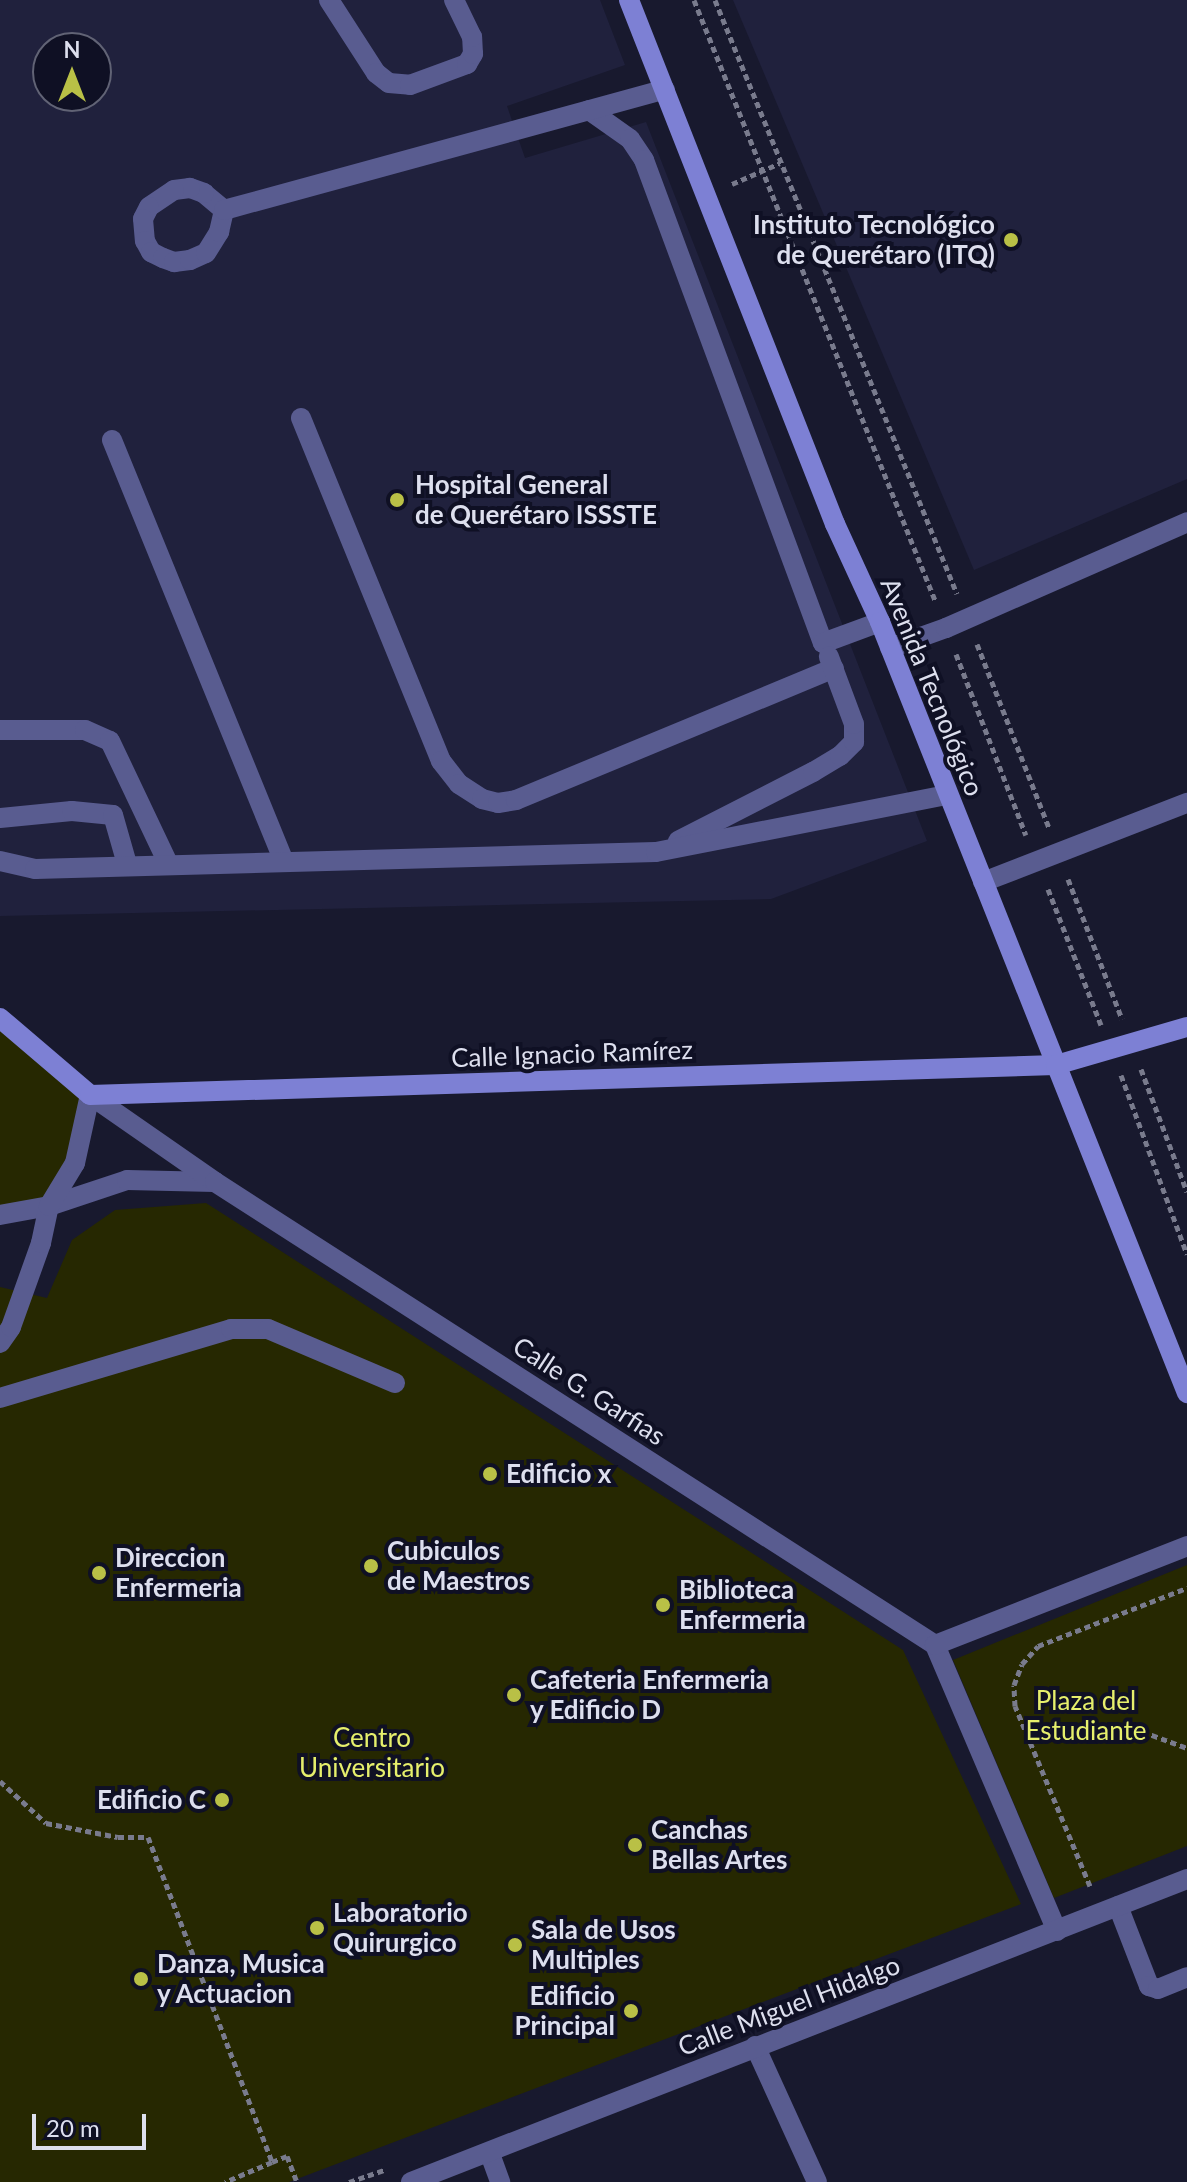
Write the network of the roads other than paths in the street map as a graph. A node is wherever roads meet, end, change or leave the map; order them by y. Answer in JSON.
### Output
{"nodes":[{"id":1,"x":329,"y":0,"type":"edge"},
{"id":2,"x":454,"y":0,"type":"edge"},
{"id":3,"x":629,"y":0,"type":"edge"},
{"id":4,"x":665,"y":89,"type":"junction"},
{"id":5,"x":589,"y":110,"type":"junction"},
{"id":6,"x":224,"y":210,"type":"dead end"},
{"id":7,"x":301,"y":418,"type":"dead end"},
{"id":8,"x":112,"y":440,"type":"dead end"},
{"id":9,"x":1187,"y":522,"type":"edge"},
{"id":10,"x":880,"y":622,"type":"junction"},
{"id":11,"x":823,"y":643,"type":"junction"},
{"id":12,"x":890,"y":648,"type":"junction"},
{"id":13,"x":834,"y":668,"type":"junction"},
{"id":14,"x":0,"y":730,"type":"edge"},
{"id":15,"x":946,"y":795,"type":"junction"},
{"id":16,"x":1187,"y":803,"type":"edge"},
{"id":17,"x":0,"y":818,"type":"edge"},
{"id":18,"x":656,"y":852,"type":"junction"},
{"id":19,"x":283,"y":860,"type":"junction"},
{"id":20,"x":0,"y":861,"type":"edge"},
{"id":21,"x":168,"y":863,"type":"junction"},
{"id":22,"x":127,"y":864,"type":"junction"},
{"id":23,"x":983,"y":882,"type":"junction"},
{"id":24,"x":0,"y":1018,"type":"edge"},
{"id":25,"x":1187,"y":1027,"type":"edge"},
{"id":26,"x":1056,"y":1065,"type":"junction"},
{"id":27,"x":90,"y":1095,"type":"junction"},
{"id":28,"x":215,"y":1182,"type":"junction"},
{"id":29,"x":49,"y":1206,"type":"junction"},
{"id":30,"x":0,"y":1215,"type":"edge"},
{"id":31,"x":0,"y":1343,"type":"edge"},
{"id":32,"x":395,"y":1383,"type":"dead end"},
{"id":33,"x":1187,"y":1393,"type":"edge"},
{"id":34,"x":0,"y":1398,"type":"edge"},
{"id":35,"x":1187,"y":1546,"type":"edge"},
{"id":36,"x":935,"y":1645,"type":"junction"},
{"id":37,"x":1187,"y":1879,"type":"edge"},
{"id":38,"x":1109,"y":1909,"type":"junction"},
{"id":39,"x":1057,"y":1931,"type":"junction"},
{"id":40,"x":1187,"y":1977,"type":"edge"},
{"id":41,"x":755,"y":2046,"type":"junction"},
{"id":42,"x":490,"y":2154,"type":"junction"},
{"id":43,"x":411,"y":2182,"type":"edge"},
{"id":44,"x":500,"y":2182,"type":"edge"},
{"id":45,"x":817,"y":2182,"type":"edge"}],
"edges":[{"from":1,"to":2,"type":"street"},
{"from":3,"to":4,"type":"street","name":"Avenida Tecnológico"},
{"from":4,"to":5,"type":"street"},
{"from":4,"to":10,"type":"street","name":"Avenida Tecnológico"},
{"from":5,"to":6,"type":"street"},
{"from":5,"to":11,"type":"street"},
{"from":7,"to":13,"type":"street"},
{"from":8,"to":19,"type":"street"},
{"from":9,"to":12,"type":"street"},
{"from":10,"to":11,"type":"street"},
{"from":10,"to":12,"type":"street","name":"Avenida Tecnológico"},
{"from":11,"to":13,"type":"street"},
{"from":12,"to":15,"type":"street","name":"Avenida Tecnológico"},
{"from":13,"to":18,"type":"street"},
{"from":14,"to":21,"type":"street"},
{"from":15,"to":18,"type":"street"},
{"from":15,"to":23,"type":"street","name":"Avenida Tecnológico"},
{"from":16,"to":23,"type":"street"},
{"from":17,"to":22,"type":"street"},
{"from":18,"to":19,"type":"street"},
{"from":19,"to":21,"type":"street"},
{"from":20,"to":22,"type":"street"},
{"from":21,"to":22,"type":"street"},
{"from":23,"to":26,"type":"street","name":"Avenida Tecnológico"},
{"from":24,"to":27,"type":"street"},
{"from":25,"to":26,"type":"street","name":"Calle Ignacio Ramírez"},
{"from":26,"to":27,"type":"street","name":"Calle Ignacio Ramírez"},
{"from":26,"to":33,"type":"street","name":"Avenida Tecnológico"},
{"from":27,"to":28,"type":"street","name":"Calle G. Garfias"},
{"from":27,"to":29,"type":"street"},
{"from":28,"to":29,"type":"street"},
{"from":28,"to":36,"type":"street","name":"Calle G. Garfias"},
{"from":29,"to":30,"type":"street"},
{"from":29,"to":31,"type":"street"},
{"from":32,"to":34,"type":"street"},
{"from":35,"to":36,"type":"street"},
{"from":36,"to":39,"type":"street"},
{"from":37,"to":38,"type":"street","name":"Calle Miguel Hidalgo"},
{"from":38,"to":39,"type":"street","name":"Calle Miguel Hidalgo"},
{"from":38,"to":40,"type":"street"},
{"from":39,"to":41,"type":"street","name":"Calle Miguel Hidalgo"},
{"from":41,"to":42,"type":"street","name":"Calle Miguel Hidalgo"},
{"from":41,"to":45,"type":"street"},
{"from":42,"to":43,"type":"street","name":"Calle Miguel Hidalgo"},
{"from":42,"to":44,"type":"street"}]}
